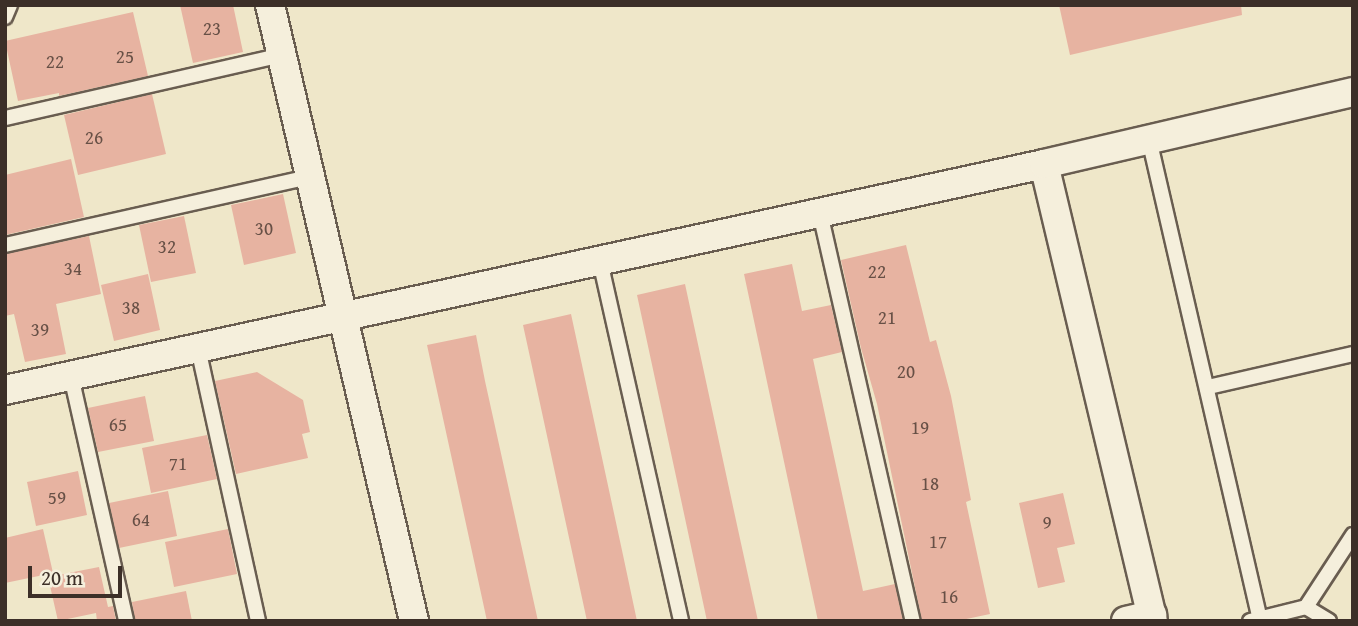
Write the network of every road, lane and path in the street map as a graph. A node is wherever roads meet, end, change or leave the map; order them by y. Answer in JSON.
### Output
{"nodes":[{"id":1,"x":10,"y":5,"type":"edge"},
{"id":2,"x":270,"y":5,"type":"edge"},
{"id":3,"x":5,"y":17,"type":"edge"},
{"id":4,"x":282,"y":55,"type":"junction"},
{"id":5,"x":1353,"y":92,"type":"edge"},
{"id":6,"x":5,"y":118,"type":"edge"},
{"id":7,"x":1149,"y":139,"type":"junction"},
{"id":8,"x":1044,"y":164,"type":"junction"},
{"id":9,"x":310,"y":177,"type":"junction"},
{"id":10,"x":820,"y":213,"type":"junction"},
{"id":11,"x":5,"y":245,"type":"edge"},
{"id":12,"x":600,"y":261,"type":"junction"},
{"id":13,"x":344,"y":317,"type":"junction"},
{"id":14,"x":198,"y":348,"type":"junction"},
{"id":15,"x":1353,"y":354,"type":"edge"},
{"id":16,"x":71,"y":376,"type":"junction"},
{"id":17,"x":1208,"y":387,"type":"junction"},
{"id":18,"x":5,"y":390,"type":"edge"},
{"id":19,"x":1353,"y":535,"type":"edge"},
{"id":20,"x":1306,"y":607,"type":"junction"},
{"id":21,"x":1144,"y":619,"type":"edge"},
{"id":22,"x":1257,"y":620,"type":"edge"},
{"id":23,"x":126,"y":621,"type":"edge"},
{"id":24,"x":258,"y":621,"type":"edge"},
{"id":25,"x":414,"y":621,"type":"edge"},
{"id":26,"x":681,"y":621,"type":"edge"},
{"id":27,"x":913,"y":621,"type":"edge"},
{"id":28,"x":1329,"y":621,"type":"edge"}],
"edges":[{"from":1,"to":3,"type":"lane"},
{"from":2,"to":4,"type":"street"},
{"from":4,"to":6,"type":"lane"},
{"from":4,"to":9,"type":"street"},
{"from":5,"to":7,"type":"street"},
{"from":7,"to":8,"type":"street"},
{"from":7,"to":17,"type":"lane"},
{"from":8,"to":10,"type":"street"},
{"from":8,"to":21,"type":"street"},
{"from":9,"to":11,"type":"lane"},
{"from":9,"to":13,"type":"street"},
{"from":10,"to":12,"type":"street"},
{"from":10,"to":27,"type":"lane"},
{"from":12,"to":13,"type":"street"},
{"from":12,"to":26,"type":"lane"},
{"from":13,"to":14,"type":"street"},
{"from":13,"to":25,"type":"street"},
{"from":14,"to":16,"type":"street"},
{"from":14,"to":24,"type":"lane"},
{"from":15,"to":17,"type":"lane"},
{"from":16,"to":18,"type":"street"},
{"from":16,"to":23,"type":"lane"},
{"from":17,"to":22,"type":"lane"},
{"from":19,"to":20,"type":"lane"},
{"from":20,"to":22,"type":"lane"},
{"from":20,"to":28,"type":"lane"}]}
